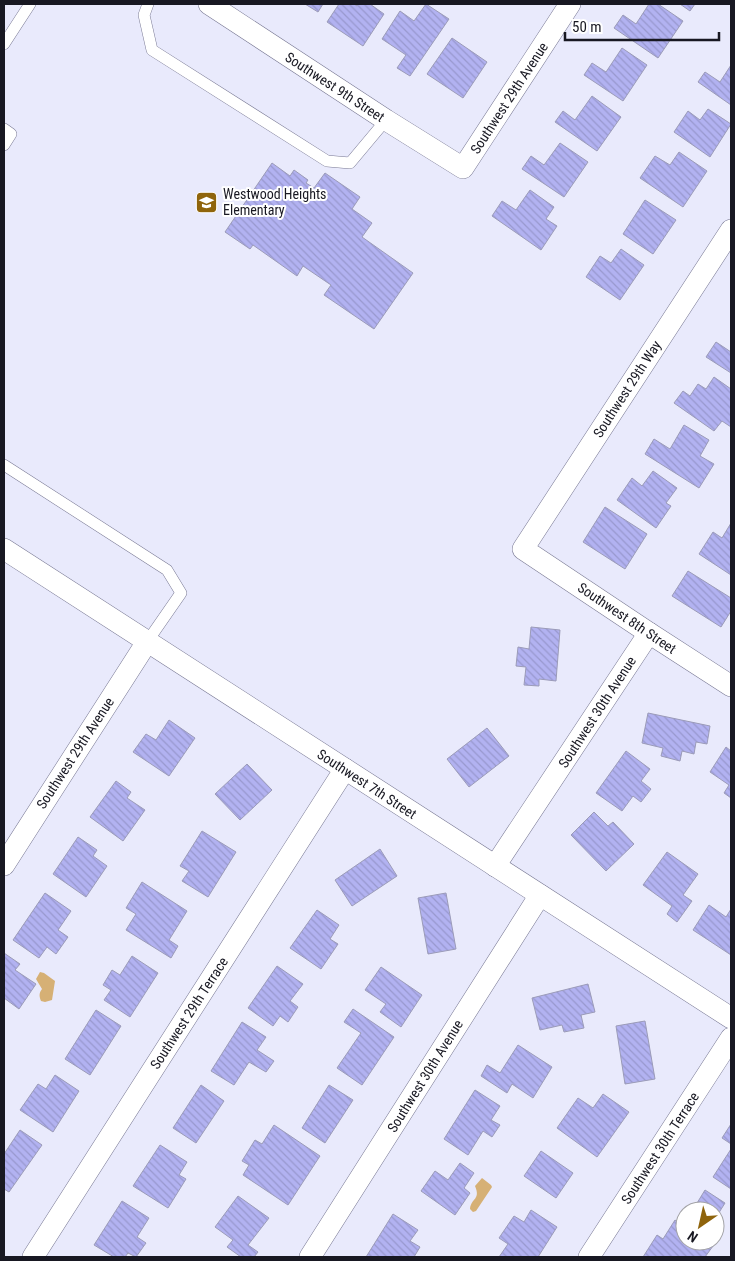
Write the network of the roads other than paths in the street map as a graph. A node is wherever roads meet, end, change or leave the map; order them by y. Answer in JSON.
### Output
{"nodes":[{"id":1,"x":30,"y":4,"type":"edge"},
{"id":2,"x":148,"y":4,"type":"edge"},
{"id":3,"x":209,"y":4,"type":"edge"},
{"id":4,"x":570,"y":4,"type":"edge"},
{"id":5,"x":4,"y":44,"type":"edge"},
{"id":6,"x":386,"y":120,"type":"junction"},
{"id":7,"x":4,"y":129,"type":"edge"},
{"id":8,"x":4,"y":145,"type":"edge"},
{"id":9,"x":463,"y":168,"type":"joint"},
{"id":10,"x":731,"y":230,"type":"edge"},
{"id":11,"x":4,"y":465,"type":"edge"},
{"id":12,"x":4,"y":549,"type":"edge"},
{"id":13,"x":523,"y":549,"type":"joint"},
{"id":14,"x":648,"y":633,"type":"junction"},
{"id":15,"x":147,"y":642,"type":"junction"},
{"id":16,"x":731,"y":686,"type":"edge"},
{"id":17,"x":345,"y":769,"type":"junction"},
{"id":18,"x":4,"y":865,"type":"edge"},
{"id":19,"x":495,"y":866,"type":"junction"},
{"id":20,"x":540,"y":895,"type":"junction"},
{"id":21,"x":731,"y":1018,"type":"edge"},
{"id":22,"x":731,"y":1038,"type":"edge"},
{"id":23,"x":33,"y":1257,"type":"edge"},
{"id":24,"x":310,"y":1257,"type":"edge"},
{"id":25,"x":588,"y":1257,"type":"edge"}],
"edges":[{"from":1,"to":5,"type":"lane"},
{"from":2,"to":6,"type":"lane"},
{"from":3,"to":6,"type":"street","name":"Southwest 9th Street"},
{"from":4,"to":9,"type":"street","name":"Southwest 29th Avenue"},
{"from":6,"to":9,"type":"street","name":"Southwest 9th Street"},
{"from":7,"to":8,"type":"lane"},
{"from":10,"to":13,"type":"street","name":"Southwest 29th Way"},
{"from":11,"to":15,"type":"lane"},
{"from":12,"to":15,"type":"street","name":"Southwest 7th Street"},
{"from":13,"to":14,"type":"street","name":"Southwest 8th Street"},
{"from":14,"to":16,"type":"street","name":"Southwest 8th Street"},
{"from":14,"to":19,"type":"street","name":"Southwest 30th Avenue"},
{"from":15,"to":17,"type":"street","name":"Southwest 7th Street"},
{"from":15,"to":18,"type":"street","name":"Southwest 29th Avenue"},
{"from":17,"to":19,"type":"street","name":"Southwest 7th Street"},
{"from":17,"to":23,"type":"street","name":"Southwest 29th Terrace"},
{"from":19,"to":20,"type":"street","name":"Southwest 7th Street"},
{"from":20,"to":21,"type":"street","name":"Southwest 7th Street"},
{"from":20,"to":24,"type":"street","name":"Southwest 30th Avenue"},
{"from":22,"to":25,"type":"street","name":"Southwest 30th Terrace"}]}
